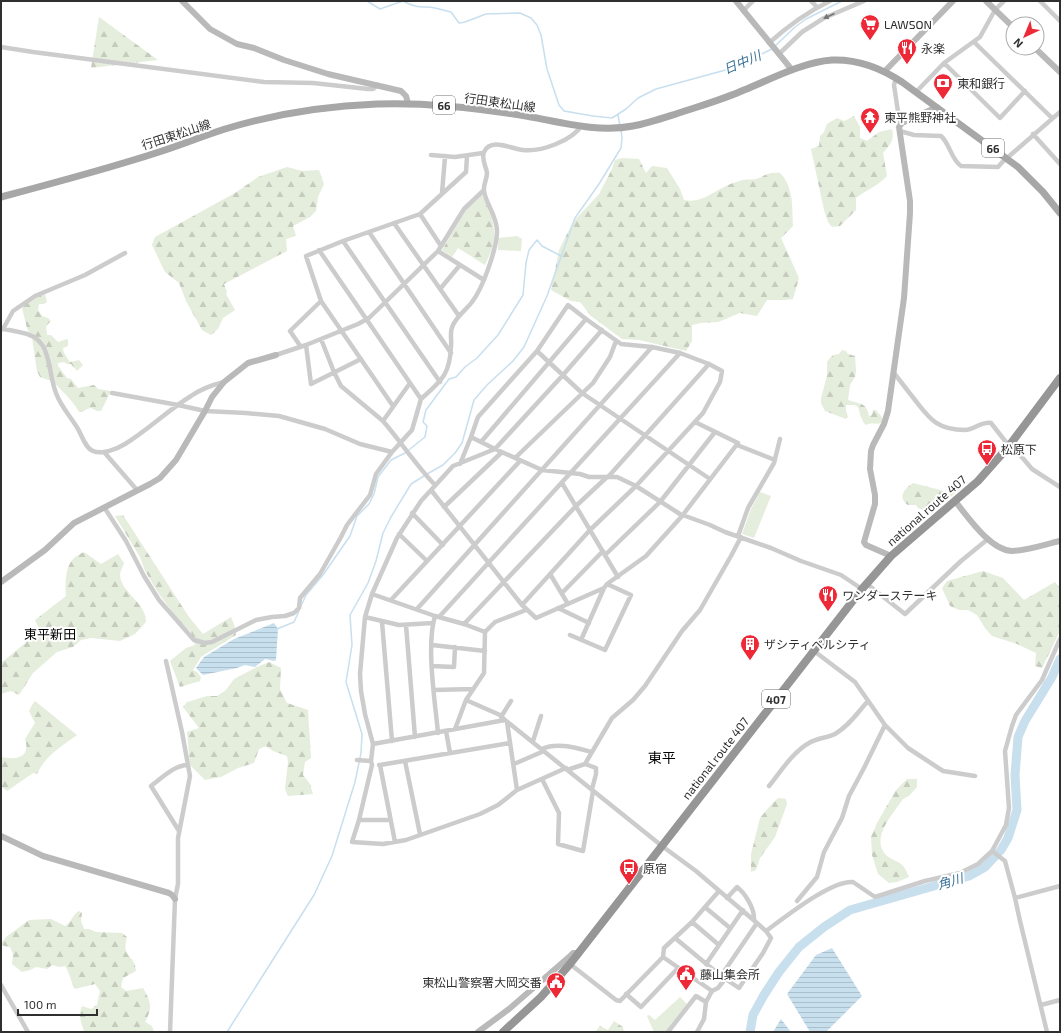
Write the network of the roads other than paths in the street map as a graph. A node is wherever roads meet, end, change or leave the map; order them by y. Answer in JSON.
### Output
{"nodes":[{"id":1,"x":182,"y":1,"type":"edge"},
{"id":2,"x":736,"y":1,"type":"edge"},
{"id":3,"x":753,"y":1,"type":"edge"},
{"id":4,"x":811,"y":1,"type":"edge"},
{"id":5,"x":830,"y":1,"type":"edge"},
{"id":6,"x":864,"y":1,"type":"edge"},
{"id":7,"x":953,"y":1,"type":"edge"},
{"id":8,"x":986,"y":1,"type":"edge"},
{"id":9,"x":1004,"y":1,"type":"edge"},
{"id":10,"x":1040,"y":1,"type":"edge"},
{"id":11,"x":817,"y":7,"type":"junction"},
{"id":12,"x":996,"y":10,"type":"junction"},
{"id":13,"x":743,"y":11,"type":"junction"},
{"id":14,"x":1005,"y":19,"type":"edge"},
{"id":15,"x":1060,"y":20,"type":"edge"},
{"id":16,"x":974,"y":42,"type":"junction"},
{"id":17,"x":769,"y":43,"type":"junction"},
{"id":18,"x":1,"y":47,"type":"edge"},
{"id":19,"x":779,"y":54,"type":"junction"},
{"id":20,"x":1043,"y":56,"type":"edge"},
{"id":21,"x":944,"y":63,"type":"junction"},
{"id":22,"x":792,"y":70,"type":"junction"},
{"id":23,"x":885,"y":71,"type":"junction"},
{"id":24,"x":1060,"y":72,"type":"edge"},
{"id":25,"x":896,"y":78,"type":"junction"},
{"id":26,"x":378,"y":86,"type":"junction"},
{"id":27,"x":1025,"y":91,"type":"junction"},
{"id":28,"x":916,"y":92,"type":"junction"},
{"id":29,"x":408,"y":103,"type":"junction"},
{"id":30,"x":937,"y":107,"type":"junction"},
{"id":31,"x":1060,"y":112,"type":"edge"},
{"id":32,"x":1052,"y":118,"type":"junction"},
{"id":33,"x":582,"y":126,"type":"junction"},
{"id":34,"x":900,"y":128,"type":"junction"},
{"id":35,"x":1033,"y":134,"type":"junction"},
{"id":36,"x":483,"y":153,"type":"junction"},
{"id":37,"x":431,"y":156,"type":"dead end"},
{"id":38,"x":467,"y":156,"type":"junction"},
{"id":39,"x":445,"y":157,"type":"junction"},
{"id":40,"x":1007,"y":158,"type":"junction"},
{"id":41,"x":1060,"y":164,"type":"edge"},
{"id":42,"x":484,"y":190,"type":"junction"},
{"id":43,"x":442,"y":193,"type":"junction"},
{"id":44,"x":1,"y":197,"type":"edge"},
{"id":45,"x":1060,"y":213,"type":"edge"},
{"id":46,"x":420,"y":214,"type":"junction"},
{"id":47,"x":394,"y":223,"type":"junction"},
{"id":48,"x":369,"y":232,"type":"junction"},
{"id":49,"x":344,"y":241,"type":"junction"},
{"id":50,"x":441,"y":246,"type":"junction"},
{"id":51,"x":320,"y":250,"type":"junction"},
{"id":52,"x":438,"y":251,"type":"junction"},
{"id":53,"x":125,"y":253,"type":"dead end"},
{"id":54,"x":423,"y":264,"type":"junction"},
{"id":55,"x":460,"y":264,"type":"junction"},
{"id":56,"x":484,"y":280,"type":"junction"},
{"id":57,"x":404,"y":283,"type":"junction"},
{"id":58,"x":440,"y":290,"type":"junction"},
{"id":59,"x":321,"y":301,"type":"junction"},
{"id":60,"x":386,"y":301,"type":"junction"},
{"id":61,"x":459,"y":316,"type":"junction"},
{"id":62,"x":586,"y":319,"type":"junction"},
{"id":63,"x":366,"y":320,"type":"junction"},
{"id":64,"x":2,"y":329,"type":"edge"},
{"id":65,"x":342,"y":330,"type":"junction"},
{"id":66,"x":602,"y":330,"type":"junction"},
{"id":67,"x":321,"y":339,"type":"junction"},
{"id":68,"x":616,"y":341,"type":"junction"},
{"id":69,"x":306,"y":345,"type":"junction"},
{"id":70,"x":301,"y":347,"type":"junction"},
{"id":71,"x":652,"y":347,"type":"junction"},
{"id":72,"x":537,"y":351,"type":"junction"},
{"id":73,"x":451,"y":353,"type":"junction"},
{"id":74,"x":276,"y":354,"type":"joint"},
{"id":75,"x":680,"y":354,"type":"junction"},
{"id":76,"x":360,"y":359,"type":"junction"},
{"id":77,"x":549,"y":363,"type":"junction"},
{"id":78,"x":709,"y":364,"type":"junction"},
{"id":79,"x":334,"y":372,"type":"junction"},
{"id":80,"x":894,"y":373,"type":"junction"},
{"id":81,"x":563,"y":375,"type":"junction"},
{"id":82,"x":1060,"y":378,"type":"edge"},
{"id":83,"x":224,"y":382,"type":"junction"},
{"id":84,"x":440,"y":382,"type":"junction"},
{"id":85,"x":410,"y":383,"type":"junction"},
{"id":86,"x":112,"y":393,"type":"dead end"},
{"id":87,"x":582,"y":393,"type":"junction"},
{"id":88,"x":422,"y":399,"type":"junction"},
{"id":89,"x":178,"y":405,"type":"junction"},
{"id":90,"x":393,"y":406,"type":"junction"},
{"id":91,"x":600,"y":406,"type":"junction"},
{"id":92,"x":205,"y":411,"type":"junction"},
{"id":93,"x":620,"y":419,"type":"junction"},
{"id":94,"x":383,"y":421,"type":"junction"},
{"id":95,"x":695,"y":422,"type":"junction"},
{"id":96,"x":715,"y":432,"type":"junction"},
{"id":97,"x":645,"y":436,"type":"junction"},
{"id":98,"x":471,"y":437,"type":"junction"},
{"id":99,"x":780,"y":439,"type":"dead end"},
{"id":100,"x":481,"y":442,"type":"junction"},
{"id":101,"x":401,"y":443,"type":"junction"},
{"id":102,"x":737,"y":445,"type":"junction"},
{"id":103,"x":1010,"y":446,"type":"junction"},
{"id":104,"x":495,"y":450,"type":"junction"},
{"id":105,"x":668,"y":451,"type":"junction"},
{"id":106,"x":104,"y":452,"type":"junction"},
{"id":107,"x":392,"y":452,"type":"junction"},
{"id":108,"x":501,"y":452,"type":"junction"},
{"id":109,"x":514,"y":458,"type":"junction"},
{"id":110,"x":775,"y":460,"type":"junction"},
{"id":111,"x":520,"y":461,"type":"junction"},
{"id":112,"x":460,"y":464,"type":"junction"},
{"id":113,"x":689,"y":465,"type":"junction"},
{"id":114,"x":542,"y":470,"type":"junction"},
{"id":115,"x":571,"y":473,"type":"junction"},
{"id":116,"x":608,"y":477,"type":"junction"},
{"id":117,"x":710,"y":479,"type":"junction"},
{"id":118,"x":562,"y":483,"type":"junction"},
{"id":119,"x":435,"y":485,"type":"junction"},
{"id":120,"x":636,"y":486,"type":"junction"},
{"id":121,"x":1060,"y":487,"type":"edge"},
{"id":122,"x":137,"y":490,"type":"junction"},
{"id":123,"x":431,"y":490,"type":"junction"},
{"id":124,"x":955,"y":501,"type":"junction"},
{"id":125,"x":660,"y":502,"type":"junction"},
{"id":126,"x":576,"y":506,"type":"junction"},
{"id":127,"x":104,"y":507,"type":"junction"},
{"id":128,"x":444,"y":507,"type":"junction"},
{"id":129,"x":412,"y":513,"type":"junction"},
{"id":130,"x":682,"y":516,"type":"junction"},
{"id":131,"x":460,"y":526,"type":"junction"},
{"id":132,"x":590,"y":530,"type":"junction"},
{"id":133,"x":399,"y":534,"type":"junction"},
{"id":134,"x":739,"y":536,"type":"junction"},
{"id":135,"x":988,"y":539,"type":"junction"},
{"id":136,"x":1060,"y":541,"type":"edge"},
{"id":137,"x":474,"y":544,"type":"junction"},
{"id":138,"x":443,"y":545,"type":"junction"},
{"id":139,"x":604,"y":553,"type":"junction"},
{"id":140,"x":892,"y":556,"type":"junction"},
{"id":141,"x":427,"y":562,"type":"junction"},
{"id":142,"x":488,"y":562,"type":"junction"},
{"id":143,"x":550,"y":574,"type":"junction"},
{"id":144,"x":618,"y":577,"type":"junction"},
{"id":145,"x":1,"y":582,"type":"edge"},
{"id":146,"x":504,"y":582,"type":"junction"},
{"id":147,"x":605,"y":586,"type":"junction"},
{"id":148,"x":864,"y":586,"type":"junction"},
{"id":149,"x":562,"y":593,"type":"junction"},
{"id":150,"x":372,"y":594,"type":"junction"},
{"id":151,"x":391,"y":600,"type":"junction"},
{"id":152,"x":568,"y":604,"type":"junction"},
{"id":153,"x":522,"y":605,"type":"junction"},
{"id":154,"x":558,"y":608,"type":"junction"},
{"id":155,"x":416,"y":609,"type":"junction"},
{"id":156,"x":526,"y":610,"type":"junction"},
{"id":157,"x":437,"y":616,"type":"junction"},
{"id":158,"x":365,"y":617,"type":"junction"},
{"id":159,"x":382,"y":622,"type":"junction"},
{"id":160,"x":434,"y":623,"type":"junction"},
{"id":161,"x":589,"y":623,"type":"junction"},
{"id":162,"x":464,"y":624,"type":"junction"},
{"id":163,"x":406,"y":625,"type":"junction"},
{"id":164,"x":485,"y":632,"type":"junction"},
{"id":165,"x":570,"y":635,"type":"dead end"},
{"id":166,"x":1060,"y":639,"type":"edge"},
{"id":167,"x":581,"y":640,"type":"junction"},
{"id":168,"x":432,"y":645,"type":"junction"},
{"id":169,"x":455,"y":648,"type":"junction"},
{"id":170,"x":485,"y":651,"type":"junction"},
{"id":171,"x":814,"y":651,"type":"junction"},
{"id":172,"x":166,"y":661,"type":"dead end"},
{"id":173,"x":432,"y":666,"type":"junction"},
{"id":174,"x":473,"y":689,"type":"junction"},
{"id":175,"x":434,"y":690,"type":"junction"},
{"id":176,"x":466,"y":700,"type":"junction"},
{"id":177,"x":510,"y":701,"type":"dead end"},
{"id":178,"x":868,"y":701,"type":"junction"},
{"id":179,"x":541,"y":716,"type":"dead end"},
{"id":180,"x":505,"y":720,"type":"junction"},
{"id":181,"x":885,"y":725,"type":"junction"},
{"id":182,"x":456,"y":729,"type":"junction"},
{"id":183,"x":446,"y":731,"type":"junction"},
{"id":184,"x":438,"y":733,"type":"junction"},
{"id":185,"x":415,"y":737,"type":"junction"},
{"id":186,"x":392,"y":741,"type":"junction"},
{"id":187,"x":533,"y":741,"type":"junction"},
{"id":188,"x":510,"y":743,"type":"junction"},
{"id":189,"x":373,"y":744,"type":"junction"},
{"id":190,"x":543,"y":750,"type":"junction"},
{"id":191,"x":592,"y":752,"type":"junction"},
{"id":192,"x":450,"y":753,"type":"junction"},
{"id":193,"x":357,"y":760,"type":"dead end"},
{"id":194,"x":405,"y":761,"type":"junction"},
{"id":195,"x":372,"y":763,"type":"junction"},
{"id":196,"x":514,"y":764,"type":"junction"},
{"id":197,"x":585,"y":764,"type":"junction"},
{"id":198,"x":188,"y":765,"type":"junction"},
{"id":199,"x":380,"y":765,"type":"junction"},
{"id":200,"x":566,"y":769,"type":"junction"},
{"id":201,"x":975,"y":776,"type":"dead end"},
{"id":202,"x":542,"y":779,"type":"junction"},
{"id":203,"x":769,"y":786,"type":"dead end"},
{"id":204,"x":517,"y":790,"type":"junction"},
{"id":205,"x":592,"y":790,"type":"junction"},
{"id":206,"x":359,"y":820,"type":"junction"},
{"id":207,"x":390,"y":820,"type":"junction"},
{"id":208,"x":179,"y":831,"type":"junction"},
{"id":209,"x":420,"y":834,"type":"junction"},
{"id":210,"x":1,"y":836,"type":"edge"},
{"id":211,"x":395,"y":842,"type":"junction"},
{"id":212,"x":662,"y":846,"type":"junction"},
{"id":213,"x":992,"y":851,"type":"junction"},
{"id":214,"x":1060,"y":886,"type":"edge"},
{"id":215,"x":719,"y":891,"type":"junction"},
{"id":216,"x":727,"y":898,"type":"junction"},
{"id":217,"x":1015,"y":898,"type":"junction"},
{"id":218,"x":175,"y":899,"type":"junction"},
{"id":219,"x":797,"y":901,"type":"dead end"},
{"id":220,"x":706,"y":908,"type":"junction"},
{"id":221,"x":743,"y":910,"type":"junction"},
{"id":222,"x":756,"y":921,"type":"junction"},
{"id":223,"x":692,"y":922,"type":"junction"},
{"id":224,"x":730,"y":928,"type":"junction"},
{"id":225,"x":766,"y":931,"type":"junction"},
{"id":226,"x":675,"y":938,"type":"junction"},
{"id":227,"x":719,"y":945,"type":"junction"},
{"id":228,"x":579,"y":953,"type":"junction"},
{"id":229,"x":663,"y":957,"type":"junction"},
{"id":230,"x":570,"y":964,"type":"junction"},
{"id":231,"x":706,"y":964,"type":"junction"},
{"id":232,"x":678,"y":968,"type":"junction"},
{"id":233,"x":721,"y":976,"type":"junction"},
{"id":234,"x":726,"y":979,"type":"junction"},
{"id":235,"x":1,"y":985,"type":"edge"},
{"id":236,"x":712,"y":992,"type":"junction"},
{"id":237,"x":626,"y":994,"type":"junction"},
{"id":238,"x":1060,"y":1000,"type":"edge"},
{"id":239,"x":706,"y":1002,"type":"junction"},
{"id":240,"x":1041,"y":1005,"type":"junction"},
{"id":241,"x":28,"y":1032,"type":"edge"},
{"id":242,"x":170,"y":1032,"type":"edge"},
{"id":243,"x":478,"y":1032,"type":"edge"},
{"id":244,"x":503,"y":1032,"type":"edge"},
{"id":245,"x":668,"y":1032,"type":"edge"},
{"id":246,"x":697,"y":1032,"type":"edge"},
{"id":247,"x":1047,"y":1032,"type":"edge"}],
"edges":[{"from":1,"to":26,"type":"street"},
{"from":2,"to":13,"type":"street"},
{"from":3,"to":13,"type":"street"},
{"from":4,"to":11,"type":"street"},
{"from":5,"to":11,"type":"street"},
{"from":6,"to":19,"type":"street","one_way":true},
{"from":7,"to":23,"type":"street"},
{"from":8,"to":12,"type":"street"},
{"from":9,"to":12,"type":"street"},
{"from":10,"to":15,"type":"street"},
{"from":11,"to":17,"type":"street"},
{"from":12,"to":14,"type":"street"},
{"from":12,"to":16,"type":"street"},
{"from":13,"to":17,"type":"street"},
{"from":16,"to":21,"type":"street"},
{"from":16,"to":27,"type":"street"},
{"from":17,"to":19,"type":"street"},
{"from":18,"to":26,"type":"street"},
{"from":19,"to":22,"type":"street"},
{"from":20,"to":24,"type":"street"},
{"from":21,"to":27,"type":"street"},
{"from":21,"to":28,"type":"street"},
{"from":22,"to":23,"type":"main road","name":"行田東松山線","number":"66"},
{"from":22,"to":33,"type":"main road","name":"行田東松山線","number":"66"},
{"from":23,"to":25,"type":"main road","name":"行田東松山線","number":"66"},
{"from":25,"to":28,"type":"main road","name":"行田東松山線","number":"66"},
{"from":25,"to":34,"type":"street"},
{"from":26,"to":29,"type":"street"},
{"from":27,"to":32,"type":"street"},
{"from":28,"to":30,"type":"main road","number":"66"},
{"from":29,"to":33,"type":"main road","name":"行田東松山線","number":"66"},
{"from":29,"to":44,"type":"main road","name":"行田東松山線","number":"66"},
{"from":30,"to":34,"type":"street"},
{"from":30,"to":40,"type":"main road","number":"66"},
{"from":31,"to":32,"type":"street"},
{"from":32,"to":35,"type":"street"},
{"from":33,"to":36,"type":"street"},
{"from":34,"to":40,"type":"street"},
{"from":34,"to":80,"type":"street"},
{"from":35,"to":40,"type":"street"},
{"from":35,"to":41,"type":"street"},
{"from":36,"to":38,"type":"street"},
{"from":36,"to":42,"type":"street"},
{"from":37,"to":39,"type":"street"},
{"from":38,"to":39,"type":"street"},
{"from":38,"to":43,"type":"street"},
{"from":39,"to":43,"type":"street"},
{"from":40,"to":45,"type":"main road","number":"66"},
{"from":42,"to":50,"type":"street"},
{"from":42,"to":56,"type":"street"},
{"from":43,"to":46,"type":"street"},
{"from":46,"to":47,"type":"street"},
{"from":46,"to":50,"type":"street"},
{"from":47,"to":48,"type":"street"},
{"from":47,"to":54,"type":"street"},
{"from":48,"to":49,"type":"street"},
{"from":48,"to":57,"type":"street"},
{"from":49,"to":51,"type":"street"},
{"from":49,"to":60,"type":"street"},
{"from":50,"to":52,"type":"street"},
{"from":51,"to":59,"type":"street"},
{"from":51,"to":63,"type":"street"},
{"from":52,"to":54,"type":"street"},
{"from":52,"to":55,"type":"street"},
{"from":53,"to":64,"type":"street"},
{"from":54,"to":57,"type":"street"},
{"from":54,"to":58,"type":"street"},
{"from":55,"to":56,"type":"street"},
{"from":55,"to":58,"type":"street"},
{"from":56,"to":61,"type":"street"},
{"from":57,"to":60,"type":"street"},
{"from":57,"to":73,"type":"street"},
{"from":58,"to":61,"type":"street"},
{"from":59,"to":65,"type":"street"},
{"from":59,"to":70,"type":"street"},
{"from":60,"to":63,"type":"street"},
{"from":60,"to":84,"type":"street"},
{"from":61,"to":73,"type":"street"},
{"from":62,"to":66,"type":"street"},
{"from":62,"to":72,"type":"street"},
{"from":62,"to":77,"type":"street"},
{"from":63,"to":65,"type":"street"},
{"from":63,"to":85,"type":"street"},
{"from":64,"to":106,"type":"street"},
{"from":65,"to":67,"type":"street"},
{"from":65,"to":76,"type":"street"},
{"from":66,"to":68,"type":"street"},
{"from":66,"to":81,"type":"street"},
{"from":67,"to":69,"type":"street"},
{"from":67,"to":79,"type":"street"},
{"from":68,"to":71,"type":"street"},
{"from":68,"to":87,"type":"street"},
{"from":69,"to":70,"type":"street"},
{"from":69,"to":79,"type":"street"},
{"from":70,"to":74,"type":"street"},
{"from":71,"to":75,"type":"street"},
{"from":71,"to":91,"type":"street"},
{"from":72,"to":77,"type":"street"},
{"from":72,"to":98,"type":"street"},
{"from":73,"to":84,"type":"street"},
{"from":74,"to":83,"type":"street"},
{"from":75,"to":78,"type":"street"},
{"from":75,"to":93,"type":"street"},
{"from":76,"to":79,"type":"street"},
{"from":76,"to":90,"type":"street"},
{"from":77,"to":81,"type":"street"},
{"from":77,"to":100,"type":"street"},
{"from":78,"to":95,"type":"street"},
{"from":78,"to":97,"type":"street"},
{"from":79,"to":94,"type":"street"},
{"from":80,"to":103,"type":"street"},
{"from":80,"to":140,"type":"street"},
{"from":81,"to":87,"type":"street"},
{"from":81,"to":104,"type":"street"},
{"from":82,"to":103,"type":"highway","name":"national route 407","number":"407"},
{"from":83,"to":89,"type":"street"},
{"from":83,"to":92,"type":"street"},
{"from":84,"to":88,"type":"street"},
{"from":85,"to":88,"type":"street"},
{"from":85,"to":90,"type":"street"},
{"from":86,"to":89,"type":"street"},
{"from":87,"to":91,"type":"street"},
{"from":87,"to":109,"type":"street"},
{"from":88,"to":101,"type":"street"},
{"from":89,"to":92,"type":"street"},
{"from":89,"to":106,"type":"street"},
{"from":90,"to":94,"type":"street"},
{"from":91,"to":93,"type":"street"},
{"from":91,"to":114,"type":"street"},
{"from":92,"to":107,"type":"street"},
{"from":92,"to":122,"type":"street"},
{"from":93,"to":97,"type":"street"},
{"from":93,"to":115,"type":"street"},
{"from":94,"to":101,"type":"street"},
{"from":95,"to":96,"type":"street"},
{"from":95,"to":105,"type":"street"},
{"from":96,"to":102,"type":"street"},
{"from":96,"to":113,"type":"street"},
{"from":97,"to":105,"type":"street"},
{"from":97,"to":116,"type":"street"},
{"from":98,"to":100,"type":"street"},
{"from":98,"to":112,"type":"street"},
{"from":99,"to":110,"type":"street"},
{"from":100,"to":104,"type":"street"},
{"from":101,"to":107,"type":"street"},
{"from":101,"to":119,"type":"street"},
{"from":102,"to":110,"type":"street"},
{"from":102,"to":117,"type":"street"},
{"from":103,"to":121,"type":"street"},
{"from":103,"to":124,"type":"highway","name":"national route 407","number":"407"},
{"from":104,"to":108,"type":"street"},
{"from":104,"to":112,"type":"street"},
{"from":105,"to":113,"type":"street"},
{"from":105,"to":120,"type":"street"},
{"from":106,"to":122,"type":"street"},
{"from":107,"to":127,"type":"street"},
{"from":108,"to":109,"type":"street"},
{"from":108,"to":128,"type":"street"},
{"from":109,"to":111,"type":"street"},
{"from":110,"to":134,"type":"street"},
{"from":111,"to":114,"type":"street"},
{"from":111,"to":131,"type":"street"},
{"from":112,"to":119,"type":"street"},
{"from":113,"to":117,"type":"street"},
{"from":113,"to":125,"type":"street"},
{"from":114,"to":115,"type":"street"},
{"from":114,"to":137,"type":"street"},
{"from":115,"to":116,"type":"street"},
{"from":115,"to":118,"type":"street"},
{"from":116,"to":120,"type":"street"},
{"from":116,"to":126,"type":"street"},
{"from":117,"to":130,"type":"street"},
{"from":118,"to":126,"type":"street"},
{"from":118,"to":142,"type":"street"},
{"from":119,"to":123,"type":"street"},
{"from":120,"to":125,"type":"street"},
{"from":120,"to":132,"type":"street"},
{"from":122,"to":127,"type":"street"},
{"from":123,"to":128,"type":"street"},
{"from":123,"to":129,"type":"street"},
{"from":124,"to":135,"type":"street"},
{"from":124,"to":140,"type":"highway","name":"national route 407","number":"407"},
{"from":125,"to":130,"type":"street"},
{"from":125,"to":139,"type":"street"},
{"from":126,"to":132,"type":"street"},
{"from":126,"to":146,"type":"street"},
{"from":127,"to":145,"type":"street"},
{"from":128,"to":131,"type":"street"},
{"from":129,"to":133,"type":"street"},
{"from":129,"to":138,"type":"street"},
{"from":130,"to":134,"type":"street"},
{"from":130,"to":144,"type":"street"},
{"from":131,"to":137,"type":"street"},
{"from":131,"to":138,"type":"street"},
{"from":132,"to":139,"type":"street"},
{"from":132,"to":143,"type":"street"},
{"from":133,"to":141,"type":"street"},
{"from":133,"to":150,"type":"street"},
{"from":134,"to":148,"type":"street"},
{"from":134,"to":191,"type":"street"},
{"from":135,"to":136,"type":"street"},
{"from":135,"to":148,"type":"street"},
{"from":137,"to":142,"type":"street"},
{"from":137,"to":155,"type":"street"},
{"from":138,"to":141,"type":"street"},
{"from":139,"to":144,"type":"street"},
{"from":139,"to":149,"type":"street"},
{"from":140,"to":148,"type":"highway","name":"national route 407","number":"407"},
{"from":141,"to":151,"type":"street"},
{"from":142,"to":146,"type":"street"},
{"from":142,"to":157,"type":"street"},
{"from":143,"to":149,"type":"street"},
{"from":143,"to":153,"type":"street"},
{"from":144,"to":147,"type":"street"},
{"from":146,"to":153,"type":"street"},
{"from":146,"to":162,"type":"street"},
{"from":147,"to":152,"type":"street"},
{"from":147,"to":161,"type":"street"},
{"from":147,"to":167,"type":"street"},
{"from":148,"to":171,"type":"highway","name":"national route 407","number":"407"},
{"from":149,"to":152,"type":"street"},
{"from":150,"to":151,"type":"street"},
{"from":150,"to":158,"type":"street"},
{"from":151,"to":155,"type":"street"},
{"from":152,"to":154,"type":"street"},
{"from":153,"to":156,"type":"street"},
{"from":154,"to":156,"type":"street"},
{"from":154,"to":161,"type":"street"},
{"from":155,"to":157,"type":"street"},
{"from":156,"to":164,"type":"street"},
{"from":157,"to":160,"type":"street"},
{"from":157,"to":162,"type":"street"},
{"from":158,"to":159,"type":"street"},
{"from":158,"to":189,"type":"street"},
{"from":159,"to":163,"type":"street"},
{"from":159,"to":186,"type":"street"},
{"from":160,"to":163,"type":"street"},
{"from":160,"to":168,"type":"street"},
{"from":161,"to":167,"type":"street"},
{"from":162,"to":164,"type":"street"},
{"from":163,"to":185,"type":"street"},
{"from":164,"to":170,"type":"street"},
{"from":165,"to":167,"type":"street"},
{"from":166,"to":213,"type":"street"},
{"from":168,"to":169,"type":"street"},
{"from":168,"to":173,"type":"street"},
{"from":169,"to":170,"type":"street"},
{"from":169,"to":173,"type":"street"},
{"from":170,"to":174,"type":"street"},
{"from":171,"to":178,"type":"street"},
{"from":171,"to":212,"type":"highway","name":"national route 407","number":"407"},
{"from":172,"to":198,"type":"street"},
{"from":173,"to":175,"type":"street"},
{"from":174,"to":175,"type":"street"},
{"from":174,"to":176,"type":"street"},
{"from":175,"to":184,"type":"street"},
{"from":176,"to":180,"type":"street"},
{"from":176,"to":182,"type":"street"},
{"from":177,"to":180,"type":"street"},
{"from":178,"to":181,"type":"street"},
{"from":178,"to":203,"type":"street"},
{"from":179,"to":187,"type":"street"},
{"from":180,"to":182,"type":"street"},
{"from":180,"to":187,"type":"street"},
{"from":180,"to":188,"type":"street"},
{"from":181,"to":201,"type":"street"},
{"from":181,"to":219,"type":"street"},
{"from":182,"to":183,"type":"street"},
{"from":183,"to":184,"type":"street"},
{"from":183,"to":192,"type":"street"},
{"from":184,"to":185,"type":"street"},
{"from":185,"to":186,"type":"street"},
{"from":186,"to":189,"type":"street"},
{"from":187,"to":190,"type":"street"},
{"from":188,"to":192,"type":"street"},
{"from":188,"to":196,"type":"street"},
{"from":189,"to":195,"type":"street"},
{"from":190,"to":191,"type":"street"},
{"from":190,"to":196,"type":"street"},
{"from":190,"to":200,"type":"street"},
{"from":191,"to":197,"type":"street"},
{"from":192,"to":194,"type":"street"},
{"from":193,"to":195,"type":"street"},
{"from":194,"to":199,"type":"street"},
{"from":194,"to":209,"type":"street"},
{"from":195,"to":199,"type":"street"},
{"from":195,"to":206,"type":"street"},
{"from":196,"to":204,"type":"street"},
{"from":197,"to":200,"type":"street"},
{"from":197,"to":205,"type":"street"},
{"from":198,"to":208,"type":"street"},
{"from":198,"to":208,"type":"street"},
{"from":199,"to":207,"type":"street"},
{"from":200,"to":202,"type":"street"},
{"from":200,"to":205,"type":"street"},
{"from":202,"to":204,"type":"street"},
{"from":202,"to":205,"type":"street"},
{"from":204,"to":209,"type":"street"},
{"from":205,"to":212,"type":"street"},
{"from":206,"to":207,"type":"street"},
{"from":206,"to":211,"type":"street"},
{"from":207,"to":211,"type":"street"},
{"from":208,"to":218,"type":"street"},
{"from":209,"to":211,"type":"street"},
{"from":210,"to":218,"type":"street"},
{"from":212,"to":215,"type":"street"},
{"from":212,"to":228,"type":"highway","name":"national route 407","number":"407"},
{"from":213,"to":217,"type":"street"},
{"from":213,"to":225,"type":"street"},
{"from":214,"to":217,"type":"street"},
{"from":215,"to":216,"type":"street"},
{"from":215,"to":220,"type":"street"},
{"from":216,"to":221,"type":"street"},
{"from":216,"to":222,"type":"street"},
{"from":217,"to":240,"type":"street"},
{"from":218,"to":242,"type":"street"},
{"from":220,"to":223,"type":"street"},
{"from":220,"to":224,"type":"street"},
{"from":221,"to":222,"type":"street"},
{"from":221,"to":224,"type":"street"},
{"from":222,"to":225,"type":"street"},
{"from":222,"to":233,"type":"street"},
{"from":223,"to":226,"type":"street"},
{"from":223,"to":227,"type":"street"},
{"from":224,"to":227,"type":"street"},
{"from":225,"to":234,"type":"street"},
{"from":226,"to":229,"type":"street"},
{"from":226,"to":231,"type":"street"},
{"from":227,"to":231,"type":"street"},
{"from":228,"to":230,"type":"highway","name":"national route 407","number":"407"},
{"from":228,"to":243,"type":"street"},
{"from":229,"to":232,"type":"street"},
{"from":229,"to":237,"type":"street"},
{"from":230,"to":237,"type":"street"},
{"from":230,"to":244,"type":"highway","name":"national route 407","number":"407"},
{"from":231,"to":233,"type":"street"},
{"from":232,"to":236,"type":"street"},
{"from":232,"to":237,"type":"street"},
{"from":233,"to":234,"type":"street"},
{"from":234,"to":236,"type":"street"},
{"from":235,"to":241,"type":"street"},
{"from":236,"to":239,"type":"street"},
{"from":238,"to":240,"type":"street"},
{"from":239,"to":245,"type":"street"},
{"from":239,"to":246,"type":"street"},
{"from":240,"to":247,"type":"street"}]}
